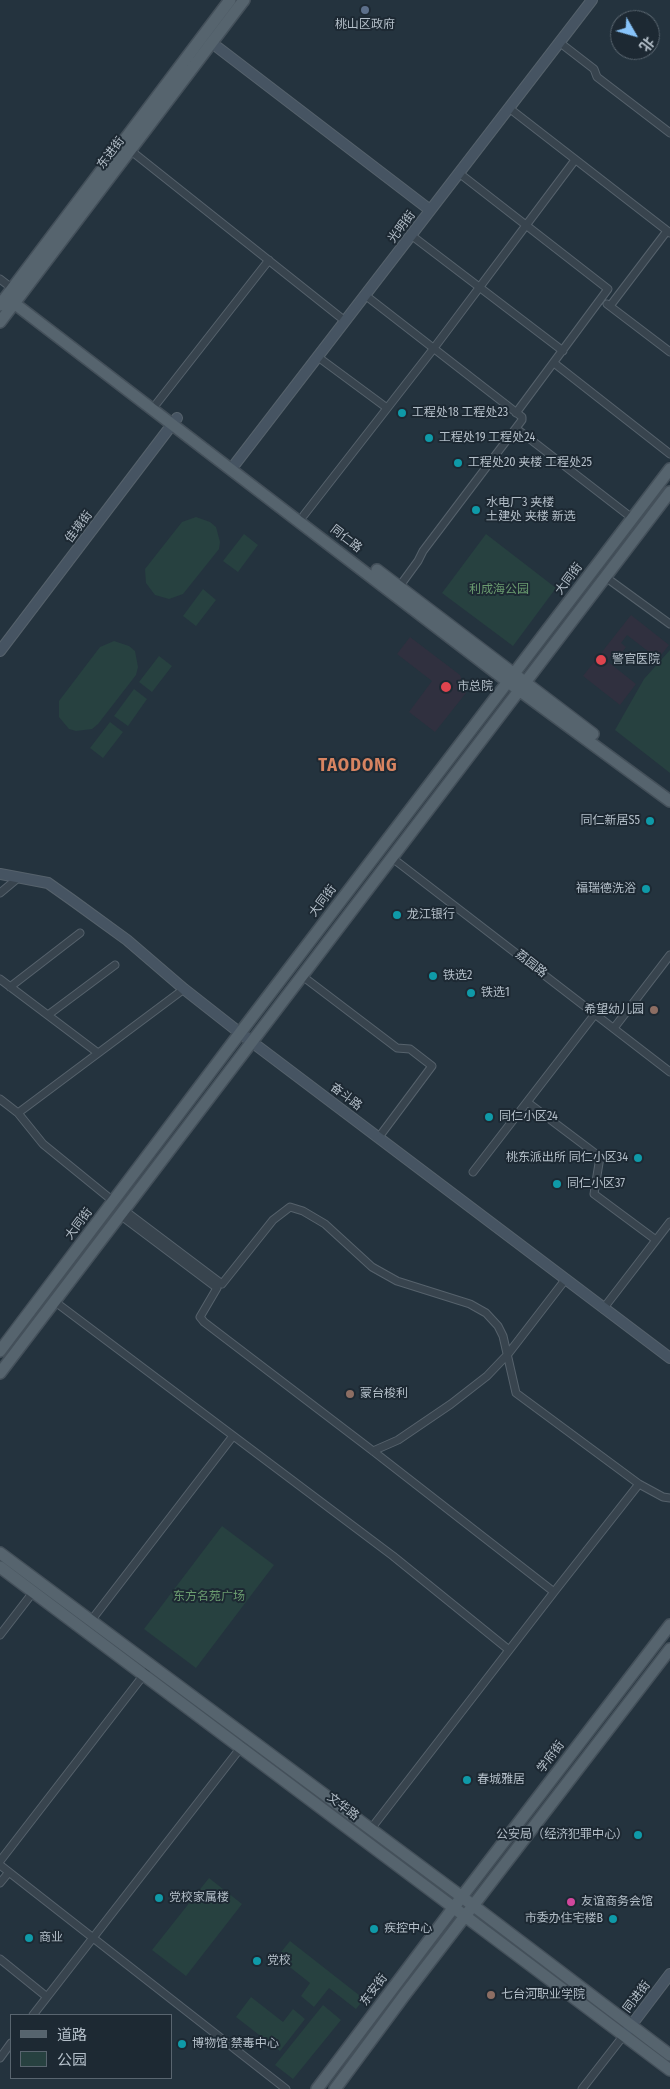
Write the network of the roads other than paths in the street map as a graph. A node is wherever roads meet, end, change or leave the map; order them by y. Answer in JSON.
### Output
{"nodes":[{"id":1,"x":230,"y":0,"type":"edge"},
{"id":2,"x":244,"y":0,"type":"edge"},
{"id":3,"x":592,"y":0,"type":"edge"},
{"id":4,"x":559,"y":42,"type":"junction"},
{"id":5,"x":212,"y":43,"type":"junction"},
{"id":6,"x":508,"y":108,"type":"junction"},
{"id":7,"x":670,"y":133,"type":"edge"},
{"id":8,"x":130,"y":150,"type":"junction"},
{"id":9,"x":575,"y":160,"type":"junction"},
{"id":10,"x":459,"y":173,"type":"junction"},
{"id":11,"x":430,"y":210,"type":"junction"},
{"id":12,"x":526,"y":225,"type":"junction"},
{"id":13,"x":668,"y":232,"type":"edge"},
{"id":14,"x":411,"y":235,"type":"junction"},
{"id":15,"x":269,"y":260,"type":"junction"},
{"id":16,"x":0,"y":280,"type":"edge"},
{"id":17,"x":480,"y":286,"type":"junction"},
{"id":18,"x":365,"y":295,"type":"junction"},
{"id":19,"x":11,"y":297,"type":"edge"},
{"id":20,"x":601,"y":299,"type":"junction"},
{"id":21,"x":610,"y":306,"type":"junction"},
{"id":22,"x":345,"y":321,"type":"junction"},
{"id":23,"x":0,"y":322,"type":"edge"},
{"id":24,"x":434,"y":348,"type":"junction"},
{"id":25,"x":563,"y":351,"type":"junction"},
{"id":26,"x":670,"y":352,"type":"edge"},
{"id":27,"x":318,"y":357,"type":"junction"},
{"id":28,"x":554,"y":363,"type":"junction"},
{"id":29,"x":157,"y":403,"type":"junction"},
{"id":30,"x":386,"y":408,"type":"junction"},
{"id":31,"x":516,"y":412,"type":"junction"},
{"id":32,"x":175,"y":421,"type":"junction"},
{"id":33,"x":517,"y":429,"type":"junction"},
{"id":34,"x":670,"y":454,"type":"edge"},
{"id":35,"x":234,"y":466,"type":"junction"},
{"id":36,"x":670,"y":469,"type":"edge"},
{"id":37,"x":670,"y":492,"type":"edge"},
{"id":38,"x":304,"y":515,"type":"junction"},
{"id":39,"x":632,"y":518,"type":"junction"},
{"id":40,"x":604,"y":576,"type":"junction"},
{"id":41,"x":399,"y":587,"type":"junction"},
{"id":42,"x":670,"y":624,"type":"edge"},
{"id":43,"x":0,"y":651,"type":"edge"},
{"id":44,"x":511,"y":678,"type":"junction"},
{"id":45,"x":522,"y":685,"type":"junction"},
{"id":46,"x":670,"y":792,"type":"edge"},
{"id":47,"x":670,"y":801,"type":"edge"},
{"id":48,"x":391,"y":857,"type":"junction"},
{"id":49,"x":0,"y":874,"type":"edge"},
{"id":50,"x":18,"y":878,"type":"junction"},
{"id":51,"x":0,"y":892,"type":"edge"},
{"id":52,"x":80,"y":933,"type":"dead end"},
{"id":53,"x":670,"y":954,"type":"edge"},
{"id":54,"x":115,"y":966,"type":"dead end"},
{"id":55,"x":301,"y":975,"type":"junction"},
{"id":56,"x":0,"y":979,"type":"edge"},
{"id":57,"x":10,"y":987,"type":"junction"},
{"id":58,"x":184,"y":989,"type":"junction"},
{"id":59,"x":595,"y":1014,"type":"junction"},
{"id":60,"x":48,"y":1015,"type":"junction"},
{"id":61,"x":614,"y":1028,"type":"junction"},
{"id":62,"x":240,"y":1033,"type":"junction"},
{"id":63,"x":251,"y":1040,"type":"junction"},
{"id":64,"x":98,"y":1053,"type":"junction"},
{"id":65,"x":670,"y":1072,"type":"edge"},
{"id":66,"x":0,"y":1099,"type":"edge"},
{"id":67,"x":527,"y":1102,"type":"junction"},
{"id":68,"x":18,"y":1113,"type":"junction"},
{"id":69,"x":379,"y":1138,"type":"junction"},
{"id":70,"x":473,"y":1172,"type":"dead end"},
{"id":71,"x":113,"y":1201,"type":"junction"},
{"id":72,"x":122,"y":1213,"type":"junction"},
{"id":73,"x":670,"y":1222,"type":"edge"},
{"id":74,"x":656,"y":1240,"type":"junction"},
{"id":75,"x":565,"y":1280,"type":"junction"},
{"id":76,"x":54,"y":1301,"type":"junction"},
{"id":77,"x":603,"y":1309,"type":"junction"},
{"id":78,"x":0,"y":1351,"type":"edge"},
{"id":79,"x":508,"y":1354,"type":"junction"},
{"id":80,"x":670,"y":1358,"type":"edge"},
{"id":81,"x":0,"y":1373,"type":"edge"},
{"id":82,"x":233,"y":1436,"type":"junction"},
{"id":83,"x":373,"y":1451,"type":"junction"},
{"id":84,"x":639,"y":1484,"type":"junction"},
{"id":85,"x":670,"y":1498,"type":"edge"},
{"id":86,"x":0,"y":1553,"type":"edge"},
{"id":87,"x":0,"y":1566,"type":"edge"},
{"id":88,"x":34,"y":1591,"type":"junction"},
{"id":89,"x":554,"y":1592,"type":"junction"},
{"id":90,"x":670,"y":1625,"type":"edge"},
{"id":91,"x":88,"y":1626,"type":"junction"},
{"id":92,"x":0,"y":1635,"type":"edge"},
{"id":93,"x":670,"y":1649,"type":"edge"},
{"id":94,"x":509,"y":1650,"type":"junction"},
{"id":95,"x":151,"y":1666,"type":"junction"},
{"id":96,"x":144,"y":1676,"type":"junction"},
{"id":97,"x":248,"y":1738,"type":"junction"},
{"id":98,"x":241,"y":1748,"type":"junction"},
{"id":99,"x":370,"y":1830,"type":"junction"},
{"id":100,"x":0,"y":1861,"type":"edge"},
{"id":101,"x":0,"y":1865,"type":"edge"},
{"id":102,"x":9,"y":1872,"type":"junction"},
{"id":103,"x":0,"y":1883,"type":"edge"},
{"id":104,"x":462,"y":1897,"type":"junction"},
{"id":105,"x":472,"y":1906,"type":"junction"},
{"id":106,"x":454,"y":1907,"type":"junction"},
{"id":107,"x":465,"y":1916,"type":"junction"},
{"id":108,"x":93,"y":1939,"type":"junction"},
{"id":109,"x":0,"y":1959,"type":"edge"},
{"id":110,"x":670,"y":1974,"type":"edge"},
{"id":111,"x":47,"y":1997,"type":"junction"},
{"id":112,"x":34,"y":2014,"type":"edge"},
{"id":113,"x":632,"y":2025,"type":"junction"},
{"id":114,"x":624,"y":2034,"type":"junction"},
{"id":115,"x":10,"y":2044,"type":"edge"},
{"id":116,"x":670,"y":2055,"type":"edge"},
{"id":117,"x":0,"y":2058,"type":"edge"},
{"id":118,"x":670,"y":2070,"type":"edge"},
{"id":119,"x":286,"y":2089,"type":"edge"},
{"id":120,"x":317,"y":2089,"type":"edge"},
{"id":121,"x":335,"y":2089,"type":"edge"},
{"id":122,"x":582,"y":2089,"type":"edge"}],
"edges":[{"from":1,"to":19,"type":"main road","name":"东进街"},
{"from":2,"to":5,"type":"main road","name":"东进街"},
{"from":3,"to":4,"type":"street","name":"光明街"},
{"from":4,"to":6,"type":"street","name":"光明街"},
{"from":4,"to":7,"type":"street"},
{"from":5,"to":8,"type":"main road","name":"东进街"},
{"from":5,"to":11,"type":"street"},
{"from":6,"to":9,"type":"street"},
{"from":6,"to":10,"type":"street","name":"光明街"},
{"from":8,"to":15,"type":"street"},
{"from":8,"to":19,"type":"main road","name":"东进街"},
{"from":9,"to":12,"type":"street"},
{"from":9,"to":13,"type":"street"},
{"from":10,"to":11,"type":"street","name":"光明街"},
{"from":10,"to":12,"type":"street"},
{"from":11,"to":14,"type":"street","name":"光明街"},
{"from":12,"to":17,"type":"street"},
{"from":12,"to":20,"type":"street"},
{"from":13,"to":21,"type":"street"},
{"from":14,"to":17,"type":"street"},
{"from":14,"to":18,"type":"street","name":"光明街"},
{"from":15,"to":22,"type":"street"},
{"from":15,"to":29,"type":"street"},
{"from":16,"to":19,"type":"street"},
{"from":17,"to":24,"type":"street"},
{"from":17,"to":25,"type":"street"},
{"from":18,"to":22,"type":"street","name":"光明街"},
{"from":18,"to":24,"type":"street"},
{"from":19,"to":23,"type":"main road","name":"东进街"},
{"from":19,"to":29,"type":"main road","name":"同仁路"},
{"from":19,"to":32,"type":"main road","name":"同仁路"},
{"from":20,"to":21,"type":"street"},
{"from":20,"to":25,"type":"street"},
{"from":21,"to":26,"type":"street"},
{"from":22,"to":27,"type":"street","name":"光明街"},
{"from":24,"to":30,"type":"street"},
{"from":24,"to":31,"type":"street"},
{"from":25,"to":28,"type":"street"},
{"from":27,"to":30,"type":"street"},
{"from":27,"to":35,"type":"street","name":"光明街"},
{"from":28,"to":31,"type":"street"},
{"from":28,"to":34,"type":"street"},
{"from":29,"to":32,"type":"main road","name":"同仁路"},
{"from":30,"to":38,"type":"street"},
{"from":31,"to":33,"type":"street"},
{"from":32,"to":35,"type":"main road","name":"同仁路"},
{"from":32,"to":43,"type":"street","name":"佳境街"},
{"from":33,"to":39,"type":"street"},
{"from":33,"to":41,"type":"street"},
{"from":35,"to":38,"type":"main road","name":"同仁路"},
{"from":35,"to":44,"type":"main road","name":"同仁路"},
{"from":36,"to":39,"type":"main road","name":"大同街"},
{"from":37,"to":40,"type":"main road"},
{"from":38,"to":41,"type":"main road","name":"同仁路"},
{"from":39,"to":44,"type":"main road","name":"大同街"},
{"from":40,"to":42,"type":"street"},
{"from":40,"to":45,"type":"main road"},
{"from":41,"to":44,"type":"main road","name":"同仁路"},
{"from":44,"to":45,"type":"main road","name":"同仁路"},
{"from":44,"to":62,"type":"main road","name":"大同街"},
{"from":45,"to":46,"type":"main road","name":"同仁路"},
{"from":45,"to":47,"type":"main road","name":"同仁路"},
{"from":45,"to":48,"type":"main road"},
{"from":48,"to":55,"type":"main road"},
{"from":48,"to":59,"type":"street","name":"荔园路"},
{"from":49,"to":50,"type":"street","name":"奋斗路"},
{"from":50,"to":51,"type":"street"},
{"from":50,"to":58,"type":"street","name":"奋斗路"},
{"from":52,"to":57,"type":"street"},
{"from":53,"to":61,"type":"street"},
{"from":54,"to":60,"type":"street"},
{"from":55,"to":63,"type":"main road"},
{"from":55,"to":69,"type":"street"},
{"from":56,"to":57,"type":"street"},
{"from":57,"to":60,"type":"street"},
{"from":58,"to":62,"type":"street","name":"奋斗路"},
{"from":58,"to":64,"type":"street"},
{"from":59,"to":61,"type":"street","name":"荔园路"},
{"from":59,"to":67,"type":"street"},
{"from":60,"to":64,"type":"street"},
{"from":61,"to":65,"type":"street","name":"荔园路"},
{"from":62,"to":63,"type":"street","name":"奋斗路"},
{"from":62,"to":71,"type":"main road","name":"大同街"},
{"from":63,"to":69,"type":"street","name":"奋斗路"},
{"from":63,"to":72,"type":"main road"},
{"from":64,"to":68,"type":"street"},
{"from":66,"to":68,"type":"street"},
{"from":67,"to":70,"type":"street"},
{"from":67,"to":74,"type":"street"},
{"from":68,"to":71,"type":"street"},
{"from":69,"to":75,"type":"street","name":"奋斗路"},
{"from":71,"to":78,"type":"main road","name":"大同街"},
{"from":72,"to":76,"type":"main road"},
{"from":72,"to":79,"type":"street"},
{"from":72,"to":83,"type":"street"},
{"from":73,"to":74,"type":"street"},
{"from":74,"to":77,"type":"street"},
{"from":75,"to":77,"type":"street","name":"奋斗路"},
{"from":75,"to":79,"type":"street"},
{"from":76,"to":81,"type":"main road"},
{"from":76,"to":82,"type":"street"},
{"from":77,"to":80,"type":"street","name":"奋斗路"},
{"from":79,"to":83,"type":"street"},
{"from":79,"to":84,"type":"street"},
{"from":82,"to":91,"type":"street"},
{"from":82,"to":94,"type":"street"},
{"from":83,"to":89,"type":"street"},
{"from":84,"to":85,"type":"street"},
{"from":84,"to":89,"type":"street"},
{"from":86,"to":91,"type":"main road","name":"文华路"},
{"from":87,"to":88,"type":"main road","name":"文华路"},
{"from":88,"to":91,"type":"main road","name":"文华路"},
{"from":88,"to":92,"type":"street"},
{"from":89,"to":94,"type":"street"},
{"from":90,"to":104,"type":"main road","name":"学府街"},
{"from":91,"to":95,"type":"main road","name":"文华路"},
{"from":91,"to":96,"type":"main road","name":"文华路"},
{"from":93,"to":105,"type":"main road"},
{"from":94,"to":99,"type":"street"},
{"from":95,"to":96,"type":"street"},
{"from":95,"to":97,"type":"main road","name":"文华路"},
{"from":96,"to":98,"type":"main road","name":"文华路"},
{"from":96,"to":100,"type":"street"},
{"from":97,"to":98,"type":"street"},
{"from":97,"to":99,"type":"main road","name":"文华路"},
{"from":98,"to":106,"type":"main road","name":"文华路"},
{"from":98,"to":108,"type":"street"},
{"from":99,"to":104,"type":"main road","name":"文华路"},
{"from":101,"to":102,"type":"street"},
{"from":102,"to":103,"type":"street"},
{"from":102,"to":108,"type":"street"},
{"from":104,"to":105,"type":"main road","name":"文华路"},
{"from":104,"to":106,"type":"main road","name":"学府街"},
{"from":105,"to":107,"type":"main road"},
{"from":105,"to":113,"type":"main road","name":"文华路"},
{"from":106,"to":107,"type":"main road","name":"文华路"},
{"from":106,"to":120,"type":"main road","name":"东安街"},
{"from":107,"to":114,"type":"main road","name":"文华路"},
{"from":107,"to":121,"type":"main road"},
{"from":108,"to":111,"type":"street"},
{"from":108,"to":119,"type":"street"},
{"from":109,"to":111,"type":"street"},
{"from":110,"to":113,"type":"street","name":"同进街"},
{"from":111,"to":112,"type":"street"},
{"from":113,"to":114,"type":"street","name":"同进街"},
{"from":113,"to":116,"type":"main road","name":"文华路"},
{"from":114,"to":118,"type":"main road","name":"文华路"},
{"from":114,"to":122,"type":"street"},
{"from":115,"to":117,"type":"street"}]}
